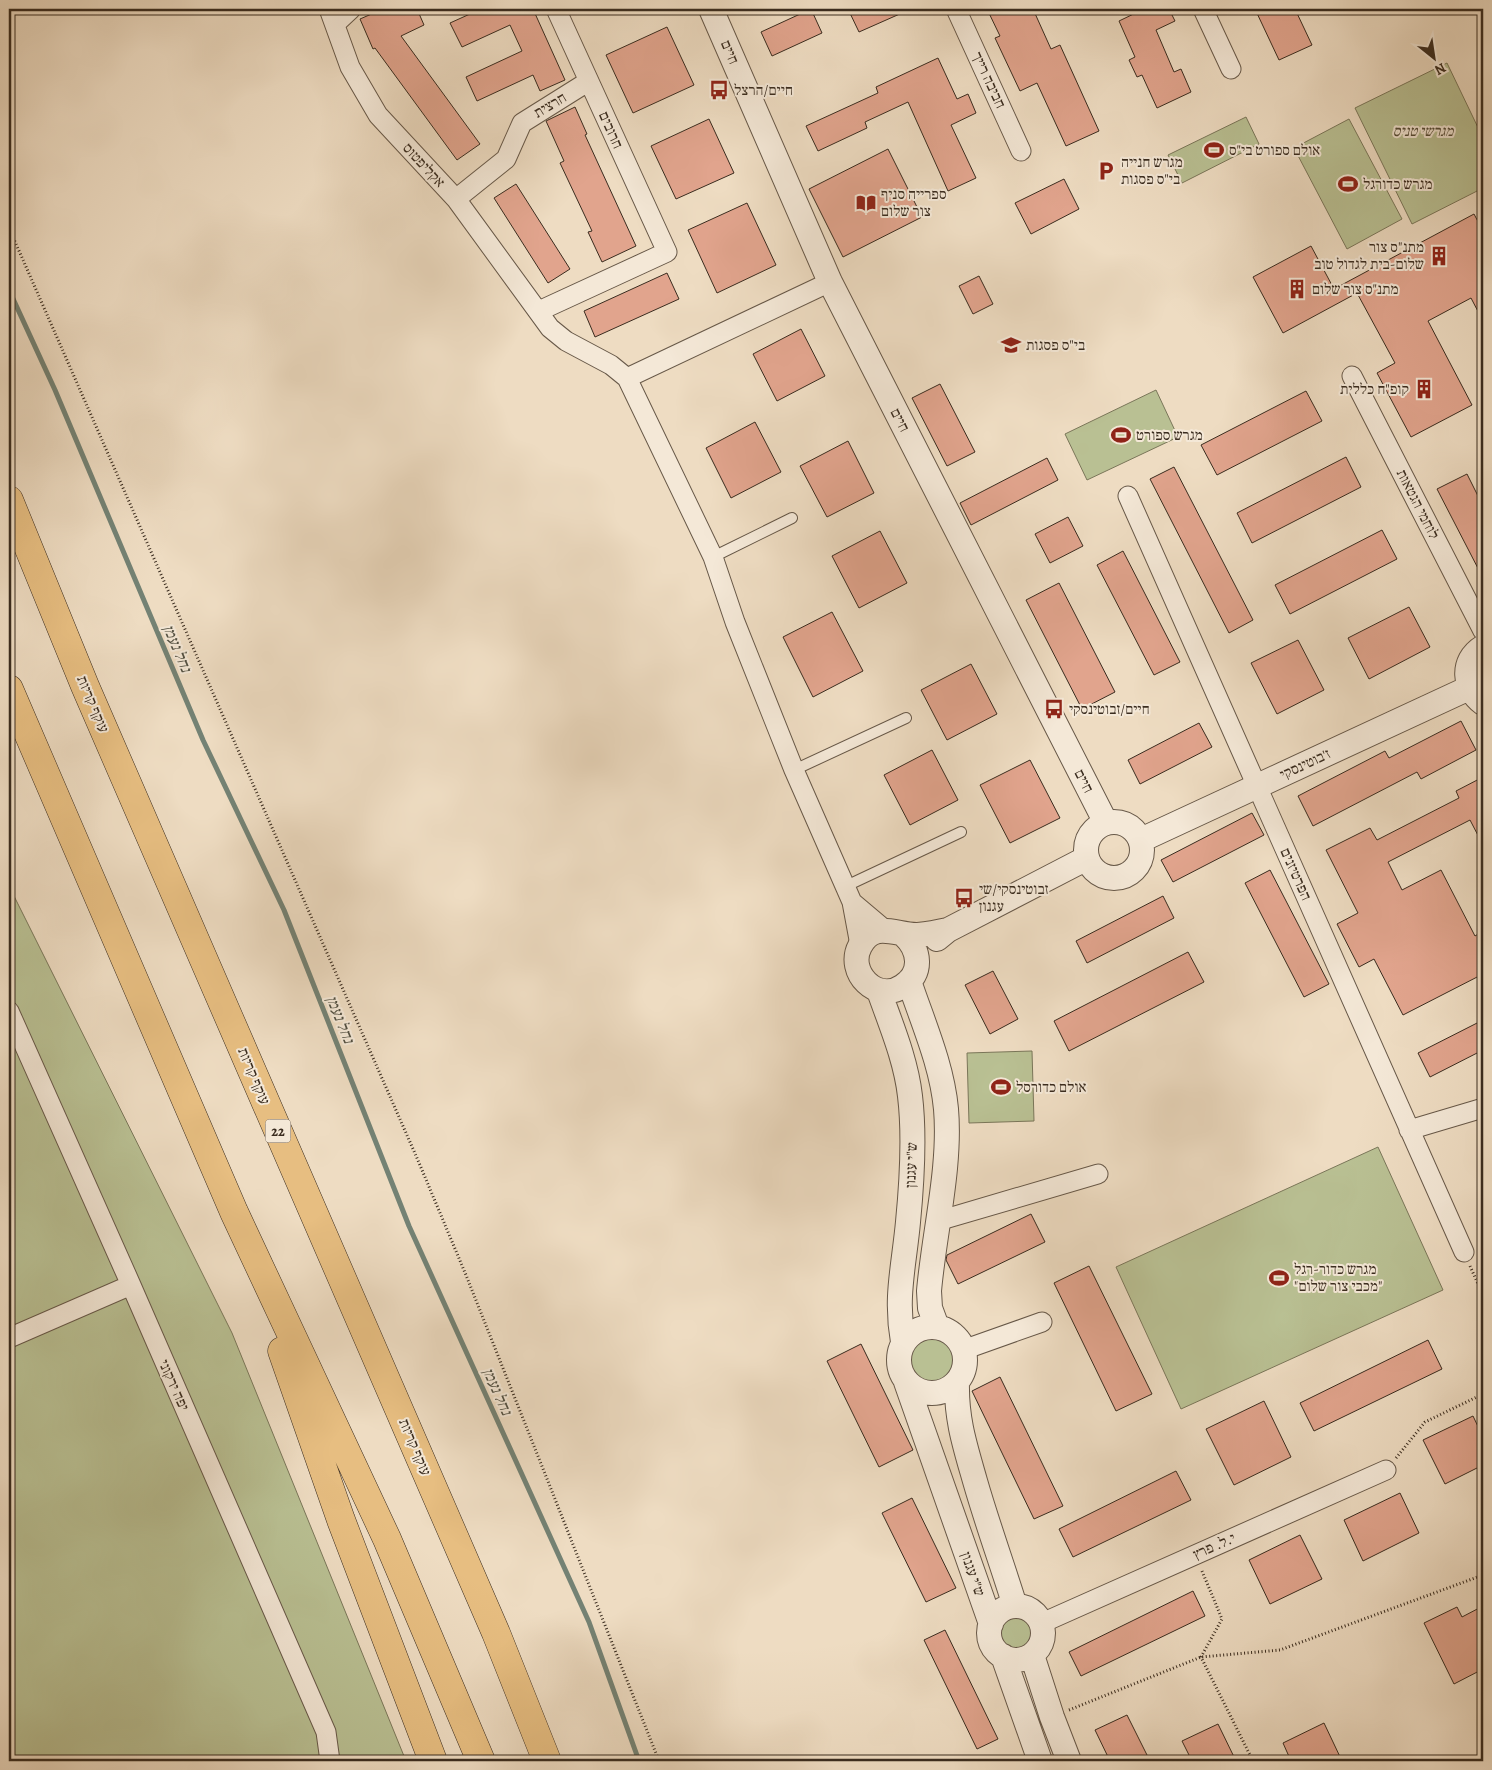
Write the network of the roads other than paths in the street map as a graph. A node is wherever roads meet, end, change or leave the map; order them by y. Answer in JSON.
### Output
{"nodes":[{"id":1,"x":351,"y":9,"type":"edge"},
{"id":2,"x":556,"y":9,"type":"edge"},
{"id":3,"x":711,"y":9,"type":"edge"},
{"id":4,"x":956,"y":9,"type":"edge"},
{"id":5,"x":1204,"y":9,"type":"edge"},
{"id":6,"x":332,"y":16,"type":"edge"},
{"id":7,"x":1231,"y":69,"type":"dead end"},
{"id":8,"x":589,"y":81,"type":"junction"},
{"id":9,"x":1021,"y":151,"type":"dead end"},
{"id":10,"x":456,"y":199,"type":"junction"},
{"id":11,"x":830,"y":282,"type":"junction"},
{"id":12,"x":539,"y":311,"type":"junction"},
{"id":13,"x":1352,"y":376,"type":"dead end"},
{"id":14,"x":627,"y":378,"type":"junction"},
{"id":15,"x":1128,"y":496,"type":"dead end"},
{"id":16,"x":9,"y":500,"type":"edge"},
{"id":17,"x":792,"y":518,"type":"dead end"},
{"id":18,"x":713,"y":557,"type":"junction"},
{"id":19,"x":1483,"y":632,"type":"edge"},
{"id":20,"x":1483,"y":647,"type":"edge"},
{"id":21,"x":9,"y":690,"type":"edge"},
{"id":22,"x":1476,"y":696,"type":"edge"},
{"id":23,"x":906,"y":718,"type":"dead end"},
{"id":24,"x":794,"y":770,"type":"junction"},
{"id":25,"x":1257,"y":786,"type":"junction"},
{"id":26,"x":1106,"y":823,"type":"junction"},
{"id":27,"x":961,"y":832,"type":"dead end"},
{"id":28,"x":1141,"y":840,"type":"junction"},
{"id":29,"x":1087,"y":858,"type":"junction"},
{"id":30,"x":848,"y":895,"type":"junction"},
{"id":31,"x":948,"y":930,"type":"junction"},
{"id":32,"x":894,"y":932,"type":"junction"},
{"id":33,"x":860,"y":945,"type":"junction"},
{"id":34,"x":913,"y":972,"type":"junction"},
{"id":35,"x":880,"y":991,"type":"junction"},
{"id":36,"x":9,"y":1011,"type":"edge"},
{"id":37,"x":1483,"y":1108,"type":"edge"},
{"id":38,"x":1409,"y":1130,"type":"junction"},
{"id":39,"x":1098,"y":1174,"type":"dead end"},
{"id":40,"x":234,"y":1212,"type":"junction"},
{"id":41,"x":938,"y":1220,"type":"junction"},
{"id":42,"x":1464,"y":1252,"type":"road end"},
{"id":43,"x":131,"y":1285,"type":"junction"},
{"id":44,"x":1042,"y":1322,"type":"dead end"},
{"id":45,"x":937,"y":1327,"type":"junction"},
{"id":46,"x":9,"y":1338,"type":"edge"},
{"id":47,"x":903,"y":1342,"type":"junction"},
{"id":48,"x":963,"y":1350,"type":"junction"},
{"id":49,"x":906,"y":1382,"type":"junction"},
{"id":50,"x":956,"y":1382,"type":"junction"},
{"id":51,"x":1386,"y":1470,"type":"road end"},
{"id":52,"x":1015,"y":1606,"type":"junction"},
{"id":53,"x":1042,"y":1623,"type":"junction"},
{"id":54,"x":991,"y":1624,"type":"junction"},
{"id":55,"x":1032,"y":1655,"type":"junction"},
{"id":56,"x":1003,"y":1656,"type":"junction"},
{"id":57,"x":330,"y":1761,"type":"edge"},
{"id":58,"x":433,"y":1761,"type":"edge"},
{"id":59,"x":481,"y":1761,"type":"edge"},
{"id":60,"x":547,"y":1761,"type":"edge"},
{"id":61,"x":1040,"y":1761,"type":"edge"},
{"id":62,"x":1069,"y":1761,"type":"edge"}],
"edges":[{"from":1,"to":6,"type":"street"},
{"from":2,"to":8,"type":"street","name":"חרובים"},
{"from":3,"to":11,"type":"street","name":"חיים"},
{"from":4,"to":9,"type":"street","name":"חביבה רייך"},
{"from":5,"to":7,"type":"street"},
{"from":6,"to":10,"type":"street","name":"אקליפטוס"},
{"from":8,"to":10,"type":"street","name":"חרצית"},
{"from":8,"to":12,"type":"street","name":"חרובים"},
{"from":10,"to":12,"type":"street","name":"אקליפטוס"},
{"from":11,"to":14,"type":"street"},
{"from":11,"to":26,"type":"street","name":"חיים"},
{"from":12,"to":14,"type":"street","name":"אקליפטוס"},
{"from":13,"to":19,"type":"street","name":"לוחמי הגטאות"},
{"from":14,"to":18,"type":"street"},
{"from":15,"to":25,"type":"street","name":"הפרטיזנים"},
{"from":16,"to":60,"type":"highway","name":"עוקף קריות","number":"22"},
{"from":17,"to":18,"type":"lane"},
{"from":18,"to":24,"type":"street"},
{"from":20,"to":22,"type":"street"},
{"from":21,"to":40,"type":"highway"},
{"from":22,"to":25,"type":"street","name":"ז'בוטינסקי"},
{"from":23,"to":24,"type":"lane"},
{"from":24,"to":30,"type":"street"},
{"from":25,"to":28,"type":"street","name":"ז'בוטינסקי"},
{"from":25,"to":38,"type":"street","name":"הפרטיזנים"},
{"from":26,"to":28,"type":"street"},
{"from":26,"to":29,"type":"street"},
{"from":27,"to":30,"type":"lane"},
{"from":28,"to":29,"type":"street"},
{"from":29,"to":31,"type":"street"},
{"from":30,"to":32,"type":"street"},
{"from":30,"to":33,"type":"street"},
{"from":31,"to":32,"type":"street"},
{"from":31,"to":34,"type":"street"},
{"from":32,"to":33,"type":"street"},
{"from":32,"to":34,"type":"street"},
{"from":33,"to":35,"type":"street"},
{"from":34,"to":35,"type":"street"},
{"from":34,"to":41,"type":"street","name":"ש\"י עגנון"},
{"from":35,"to":47,"type":"street","name":"ש\"י עגנון"},
{"from":36,"to":43,"type":"street","name":"יפה ירקוני"},
{"from":37,"to":38,"type":"street"},
{"from":38,"to":42,"type":"street","name":"הפרטיזנים"},
{"from":39,"to":41,"type":"street"},
{"from":40,"to":58,"type":"highway"},
{"from":40,"to":59,"type":"highway"},
{"from":41,"to":45,"type":"street","name":"ש\"י עגנון"},
{"from":43,"to":46,"type":"street"},
{"from":43,"to":57,"type":"street","name":"יפה ירקוני"},
{"from":44,"to":48,"type":"street"},
{"from":45,"to":47,"type":"street"},
{"from":45,"to":48,"type":"street"},
{"from":47,"to":49,"type":"street"},
{"from":48,"to":50,"type":"street"},
{"from":49,"to":50,"type":"street"},
{"from":49,"to":54,"type":"street","name":"ש\"י עגנון"},
{"from":50,"to":52,"type":"street","name":"ש\"י עגנון"},
{"from":51,"to":53,"type":"street","name":"י.ל. פרץ"},
{"from":52,"to":53,"type":"street"},
{"from":52,"to":54,"type":"street"},
{"from":53,"to":55,"type":"street"},
{"from":54,"to":56,"type":"street"},
{"from":55,"to":56,"type":"street"},
{"from":55,"to":62,"type":"street"},
{"from":56,"to":61,"type":"street"}]}
